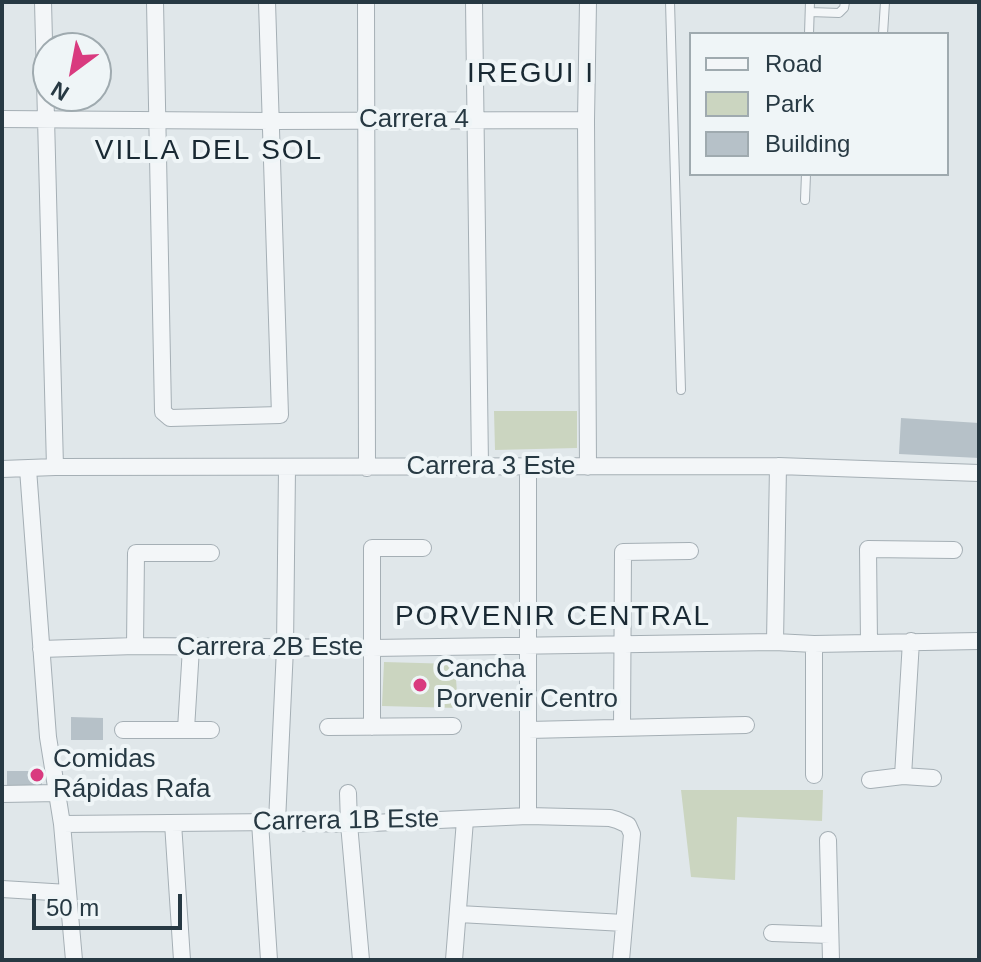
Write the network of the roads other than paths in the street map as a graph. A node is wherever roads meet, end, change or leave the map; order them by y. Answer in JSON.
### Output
{"nodes":[{"id":1,"x":43,"y":2,"type":"edge"},
{"id":2,"x":155,"y":2,"type":"edge"},
{"id":3,"x":267,"y":2,"type":"edge"},
{"id":4,"x":366,"y":2,"type":"edge"},
{"id":5,"x":474,"y":2,"type":"edge"},
{"id":6,"x":588,"y":2,"type":"edge"},
{"id":7,"x":670,"y":2,"type":"edge"},
{"id":8,"x":810,"y":2,"type":"edge"},
{"id":9,"x":845,"y":2,"type":"edge"},
{"id":10,"x":885,"y":2,"type":"edge"},
{"id":11,"x":810,"y":12,"type":"junction"},
{"id":12,"x":809,"y":32,"type":"edge"},
{"id":13,"x":883,"y":32,"type":"edge"},
{"id":14,"x":157,"y":118,"type":"junction"},
{"id":15,"x":2,"y":119,"type":"edge"},
{"id":16,"x":46,"y":119,"type":"junction"},
{"id":17,"x":475,"y":120,"type":"junction"},
{"id":18,"x":586,"y":120,"type":"junction"},
{"id":19,"x":271,"y":121,"type":"junction"},
{"id":20,"x":367,"y":121,"type":"junction"},
{"id":21,"x":806,"y":176,"type":"edge"},
{"id":22,"x":805,"y":200,"type":"dead end"},
{"id":23,"x":681,"y":390,"type":"dead end"},
{"id":24,"x":480,"y":466,"type":"junction"},
{"id":25,"x":778,"y":466,"type":"junction"},
{"id":26,"x":55,"y":467,"type":"junction"},
{"id":27,"x":528,"y":467,"type":"junction"},
{"id":28,"x":588,"y":467,"type":"junction"},
{"id":29,"x":287,"y":468,"type":"junction"},
{"id":30,"x":367,"y":468,"type":"junction"},
{"id":31,"x":2,"y":469,"type":"edge"},
{"id":32,"x":28,"y":469,"type":"junction"},
{"id":33,"x":979,"y":473,"type":"edge"},
{"id":34,"x":423,"y":548,"type":"dead end"},
{"id":35,"x":954,"y":550,"type":"dead end"},
{"id":36,"x":690,"y":551,"type":"dead end"},
{"id":37,"x":211,"y":553,"type":"dead end"},
{"id":38,"x":911,"y":641,"type":"junction"},
{"id":39,"x":979,"y":641,"type":"edge"},
{"id":40,"x":775,"y":642,"type":"junction"},
{"id":41,"x":869,"y":642,"type":"junction"},
{"id":42,"x":622,"y":644,"type":"junction"},
{"id":43,"x":814,"y":644,"type":"junction"},
{"id":44,"x":528,"y":645,"type":"junction"},
{"id":45,"x":135,"y":646,"type":"junction"},
{"id":46,"x":191,"y":648,"type":"junction"},
{"id":47,"x":285,"y":648,"type":"junction"},
{"id":48,"x":372,"y":648,"type":"junction"},
{"id":49,"x":41,"y":649,"type":"junction"},
{"id":50,"x":746,"y":725,"type":"dead end"},
{"id":51,"x":453,"y":726,"type":"dead end"},
{"id":52,"x":328,"y":727,"type":"dead end"},
{"id":53,"x":372,"y":727,"type":"junction"},
{"id":54,"x":622,"y":728,"type":"junction"},
{"id":55,"x":186,"y":729,"type":"junction"},
{"id":56,"x":123,"y":730,"type":"dead end"},
{"id":57,"x":211,"y":730,"type":"dead end"},
{"id":58,"x":528,"y":730,"type":"junction"},
{"id":59,"x":814,"y":775,"type":"dead end"},
{"id":60,"x":903,"y":776,"type":"junction"},
{"id":61,"x":933,"y":778,"type":"dead end"},
{"id":62,"x":870,"y":780,"type":"dead end"},
{"id":63,"x":58,"y":793,"type":"junction"},
{"id":64,"x":348,"y":793,"type":"dead end"},
{"id":65,"x":2,"y":794,"type":"edge"},
{"id":66,"x":528,"y":816,"type":"junction"},
{"id":67,"x":465,"y":820,"type":"junction"},
{"id":68,"x":268,"y":822,"type":"junction"},
{"id":69,"x":173,"y":823,"type":"junction"},
{"id":70,"x":62,"y":824,"type":"junction"},
{"id":71,"x":349,"y":824,"type":"junction"},
{"id":72,"x":828,"y":840,"type":"dead end"},
{"id":73,"x":2,"y":889,"type":"edge"},
{"id":74,"x":68,"y":893,"type":"junction"},
{"id":75,"x":459,"y":914,"type":"junction"},
{"id":76,"x":624,"y":923,"type":"junction"},
{"id":77,"x":772,"y":933,"type":"dead end"},
{"id":78,"x":830,"y":935,"type":"junction"},
{"id":79,"x":74,"y":960,"type":"edge"},
{"id":80,"x":182,"y":960,"type":"edge"},
{"id":81,"x":269,"y":960,"type":"edge"},
{"id":82,"x":361,"y":960,"type":"edge"},
{"id":83,"x":454,"y":960,"type":"edge"},
{"id":84,"x":621,"y":960,"type":"edge"},
{"id":85,"x":831,"y":960,"type":"edge"}],
"edges":[{"from":1,"to":16,"type":"street"},
{"from":2,"to":14,"type":"street"},
{"from":3,"to":19,"type":"street"},
{"from":4,"to":20,"type":"street"},
{"from":5,"to":17,"type":"street"},
{"from":6,"to":18,"type":"street"},
{"from":7,"to":23,"type":"lane"},
{"from":8,"to":11,"type":"lane"},
{"from":9,"to":11,"type":"lane"},
{"from":10,"to":13,"type":"lane"},
{"from":11,"to":12,"type":"lane"},
{"from":14,"to":16,"type":"street","name":"Carrera 4"},
{"from":14,"to":19,"type":"street","name":"Carrera 4"},
{"from":14,"to":19,"type":"street"},
{"from":15,"to":16,"type":"street","name":"Carrera 4"},
{"from":16,"to":26,"type":"street"},
{"from":17,"to":18,"type":"street","name":"Carrera 4"},
{"from":17,"to":20,"type":"street","name":"Carrera 4"},
{"from":17,"to":24,"type":"street"},
{"from":18,"to":28,"type":"street"},
{"from":19,"to":20,"type":"street","name":"Carrera 4"},
{"from":20,"to":30,"type":"street"},
{"from":21,"to":22,"type":"lane"},
{"from":24,"to":27,"type":"street","name":"Carrera 3 Este"},
{"from":24,"to":30,"type":"street","name":"Carrera 3 Este"},
{"from":25,"to":28,"type":"street","name":"Carrera 3 Este"},
{"from":25,"to":33,"type":"street","name":"Carrera 3 Este"},
{"from":25,"to":40,"type":"street"},
{"from":26,"to":29,"type":"street","name":"Carrera 3 Este"},
{"from":26,"to":32,"type":"street","name":"Carrera 3 Este"},
{"from":27,"to":28,"type":"street","name":"Carrera 3 Este"},
{"from":27,"to":44,"type":"street"},
{"from":29,"to":30,"type":"street","name":"Carrera 3 Este"},
{"from":29,"to":47,"type":"street"},
{"from":31,"to":32,"type":"street","name":"Carrera 3 Este"},
{"from":32,"to":49,"type":"street"},
{"from":34,"to":48,"type":"street"},
{"from":35,"to":41,"type":"street"},
{"from":36,"to":42,"type":"street"},
{"from":37,"to":45,"type":"street"},
{"from":38,"to":39,"type":"street","name":"Carrera 2B Este"},
{"from":38,"to":41,"type":"street","name":"Carrera 2B Este"},
{"from":38,"to":60,"type":"street"},
{"from":40,"to":42,"type":"street","name":"Carrera 2B Este"},
{"from":40,"to":43,"type":"street","name":"Carrera 2B Este"},
{"from":41,"to":43,"type":"street","name":"Carrera 2B Este"},
{"from":42,"to":44,"type":"street","name":"Carrera 2B Este"},
{"from":42,"to":54,"type":"street"},
{"from":43,"to":59,"type":"street"},
{"from":44,"to":48,"type":"street","name":"Carrera 2B Este"},
{"from":44,"to":58,"type":"street"},
{"from":45,"to":46,"type":"street","name":"Carrera 2B Este"},
{"from":45,"to":49,"type":"street","name":"Carrera 2B Este"},
{"from":46,"to":47,"type":"street","name":"Carrera 2B Este"},
{"from":46,"to":55,"type":"street"},
{"from":47,"to":48,"type":"street","name":"Carrera 2B Este"},
{"from":47,"to":68,"type":"street"},
{"from":48,"to":53,"type":"street"},
{"from":49,"to":63,"type":"street"},
{"from":50,"to":54,"type":"street"},
{"from":51,"to":53,"type":"street"},
{"from":52,"to":53,"type":"street"},
{"from":54,"to":58,"type":"street"},
{"from":55,"to":56,"type":"street"},
{"from":55,"to":57,"type":"street"},
{"from":58,"to":66,"type":"street"},
{"from":60,"to":61,"type":"street"},
{"from":60,"to":62,"type":"street"},
{"from":63,"to":65,"type":"street"},
{"from":63,"to":70,"type":"street"},
{"from":64,"to":71,"type":"street"},
{"from":66,"to":67,"type":"street","name":"Carrera 1B Este"},
{"from":66,"to":76,"type":"street","name":"Carrera 1B Este"},
{"from":67,"to":71,"type":"street","name":"Carrera 1B Este"},
{"from":67,"to":75,"type":"street"},
{"from":68,"to":69,"type":"street","name":"Carrera 1B Este"},
{"from":68,"to":71,"type":"street","name":"Carrera 1B Este"},
{"from":68,"to":81,"type":"street"},
{"from":69,"to":70,"type":"street","name":"Carrera 1B Este"},
{"from":69,"to":80,"type":"street"},
{"from":70,"to":74,"type":"street"},
{"from":71,"to":82,"type":"street"},
{"from":72,"to":78,"type":"street"},
{"from":73,"to":74,"type":"street"},
{"from":74,"to":79,"type":"street"},
{"from":75,"to":76,"type":"street"},
{"from":75,"to":83,"type":"street"},
{"from":76,"to":84,"type":"street"},
{"from":77,"to":78,"type":"street"},
{"from":78,"to":85,"type":"street"}]}
